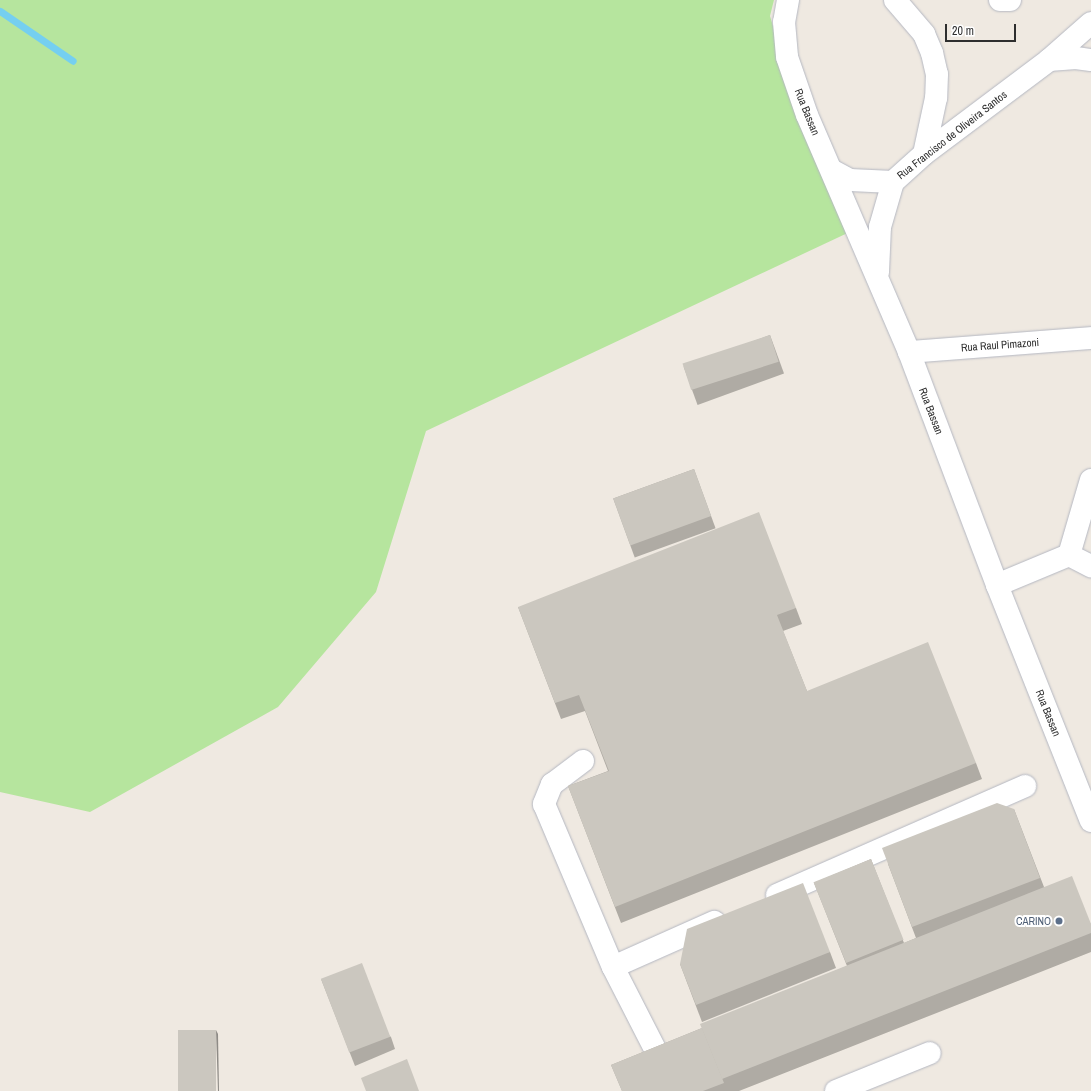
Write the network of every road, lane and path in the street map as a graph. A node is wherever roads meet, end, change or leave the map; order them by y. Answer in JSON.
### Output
{"nodes":[{"id":1,"x":788,"y":0,"type":"edge"},
{"id":2,"x":894,"y":0,"type":"edge"},
{"id":3,"x":1000,"y":0,"type":"edge"},
{"id":4,"x":1010,"y":0,"type":"edge"},
{"id":5,"x":1091,"y":23,"type":"edge"},
{"id":6,"x":1049,"y":60,"type":"junction"},
{"id":7,"x":1091,"y":60,"type":"edge"},
{"id":8,"x":924,"y":154,"type":"junction"},
{"id":9,"x":833,"y":171,"type":"junction"},
{"id":10,"x":893,"y":182,"type":"junction"},
{"id":11,"x":878,"y":282,"type":"junction"},
{"id":12,"x":1091,"y":338,"type":"edge"},
{"id":13,"x":909,"y":352,"type":"junction"},
{"id":14,"x":1091,"y":480,"type":"edge"},
{"id":15,"x":1069,"y":555,"type":"junction"},
{"id":16,"x":1091,"y":566,"type":"edge"},
{"id":17,"x":997,"y":585,"type":"junction"},
{"id":18,"x":583,"y":761,"type":"dead end"},
{"id":19,"x":1025,"y":786,"type":"dead end"},
{"id":20,"x":1091,"y":821,"type":"edge"},
{"id":21,"x":757,"y":903,"type":"edge"},
{"id":22,"x":736,"y":913,"type":"edge"},
{"id":23,"x":612,"y":967,"type":"junction"},
{"id":24,"x":930,"y":1053,"type":"dead end"},
{"id":25,"x":660,"y":1059,"type":"edge"},
{"id":26,"x":836,"y":1091,"type":"edge"}],
"edges":[{"from":1,"to":9,"type":"street","name":"Rua Bassan"},
{"from":2,"to":8,"type":"street"},
{"from":3,"to":4,"type":"street"},
{"from":5,"to":6,"type":"street","name":"Rua Francisco de Oliveira Santos"},
{"from":6,"to":7,"type":"street"},
{"from":6,"to":8,"type":"street","name":"Rua Francisco de Oliveira Santos"},
{"from":8,"to":10,"type":"street","name":"Rua Francisco de Oliveira Santos"},
{"from":9,"to":10,"type":"street"},
{"from":9,"to":11,"type":"street","name":"Rua Bassan"},
{"from":10,"to":11,"type":"street","name":"Rua Francisco de Oliveira Santos"},
{"from":11,"to":13,"type":"street","name":"Rua Bassan"},
{"from":12,"to":13,"type":"street","name":"Rua Raul Pimazoni"},
{"from":13,"to":17,"type":"street","name":"Rua Bassan"},
{"from":14,"to":15,"type":"street"},
{"from":15,"to":16,"type":"street"},
{"from":15,"to":17,"type":"street"},
{"from":17,"to":20,"type":"street","name":"Rua Bassan"},
{"from":18,"to":23,"type":"street"},
{"from":19,"to":21,"type":"street"},
{"from":22,"to":23,"type":"street"},
{"from":23,"to":25,"type":"street"},
{"from":24,"to":26,"type":"street"}]}
